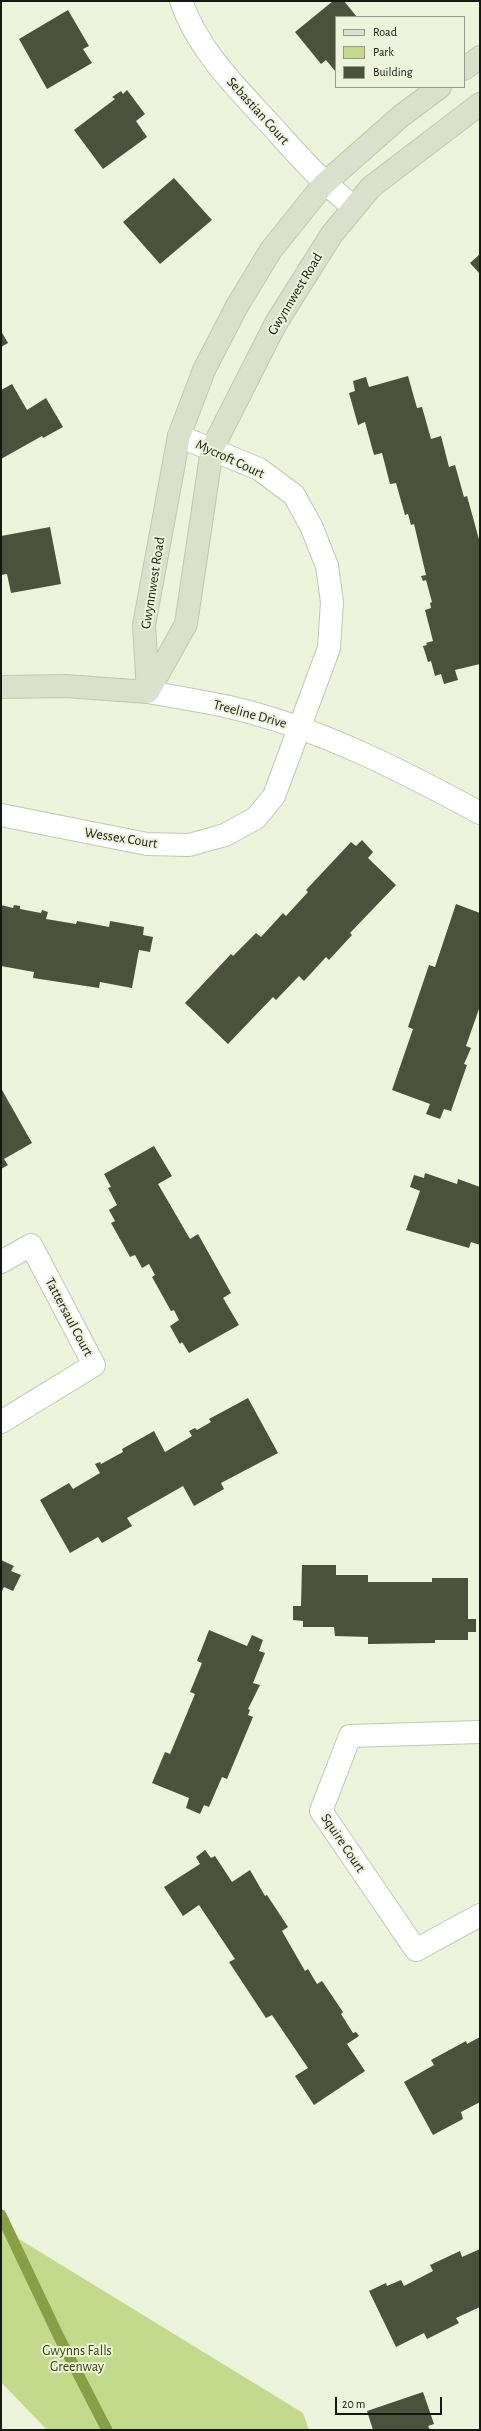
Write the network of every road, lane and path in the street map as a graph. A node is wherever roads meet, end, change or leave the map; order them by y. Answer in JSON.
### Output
{"nodes":[{"id":1,"x":182,"y":1,"type":"edge"},
{"id":2,"x":439,"y":88,"type":"edge"},
{"id":3,"x":480,"y":104,"type":"edge"},
{"id":4,"x":324,"y":184,"type":"junction"},
{"id":5,"x":354,"y":207,"type":"junction"},
{"id":6,"x":179,"y":436,"type":"junction"},
{"id":7,"x":212,"y":450,"type":"junction"},
{"id":8,"x":1,"y":687,"type":"edge"},
{"id":9,"x":148,"y":692,"type":"junction"},
{"id":10,"x":300,"y":728,"type":"junction"},
{"id":11,"x":480,"y":813,"type":"edge"},
{"id":12,"x":1,"y":815,"type":"edge"},
{"id":13,"x":1,"y":1262,"type":"edge"},
{"id":14,"x":1,"y":1422,"type":"edge"},
{"id":15,"x":480,"y":1732,"type":"edge"},
{"id":16,"x":480,"y":1915,"type":"edge"}],
"edges":[{"from":1,"to":4,"type":"street","name":"Sebastian Court"},
{"from":2,"to":4,"type":"street","name":"Gwynnwest Road"},
{"from":3,"to":5,"type":"street","name":"Gwynnwest Road"},
{"from":4,"to":5,"type":"street","name":"Sebastian Court"},
{"from":4,"to":6,"type":"street","name":"Gwynnwest Road"},
{"from":5,"to":7,"type":"street","name":"Gwynnwest Road"},
{"from":6,"to":7,"type":"street","name":"Mycroft Court"},
{"from":6,"to":9,"type":"street","name":"Gwynnwest Road"},
{"from":7,"to":9,"type":"street","name":"Gwynnwest Road"},
{"from":7,"to":10,"type":"street","name":"Mycroft Court"},
{"from":8,"to":9,"type":"street","name":"Treeline Drive"},
{"from":9,"to":10,"type":"street","name":"Treeline Drive"},
{"from":10,"to":11,"type":"street","name":"Treeline Drive"},
{"from":10,"to":12,"type":"street","name":"Wessex Court"},
{"from":13,"to":14,"type":"street","name":"Tattersaul Court"},
{"from":15,"to":16,"type":"street","name":"Squire Court"}]}
